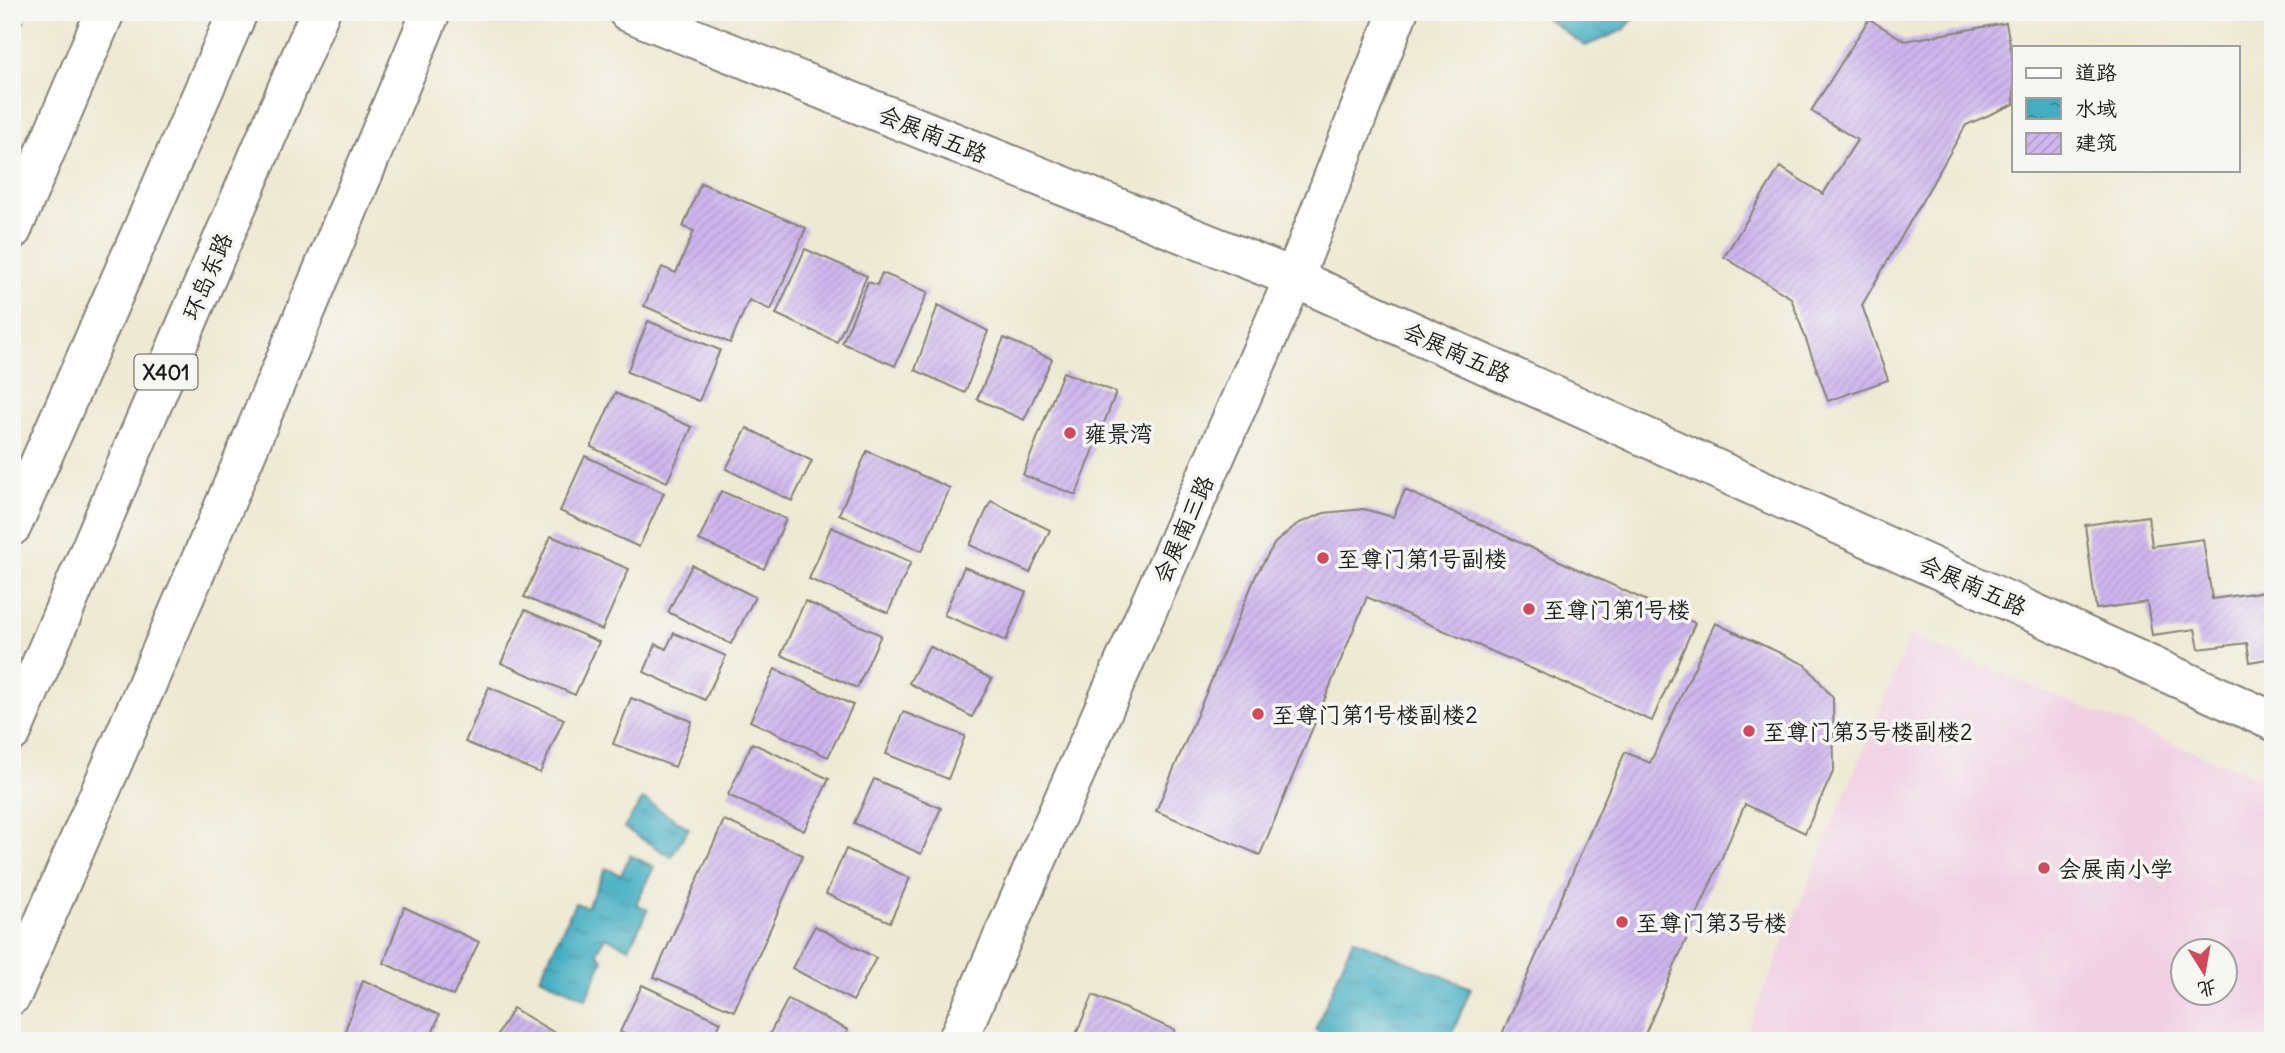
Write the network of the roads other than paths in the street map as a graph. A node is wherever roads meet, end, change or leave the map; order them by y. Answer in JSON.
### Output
{"nodes":[{"id":1,"x":105,"y":12,"type":"edge"},
{"id":2,"x":238,"y":12,"type":"edge"},
{"id":3,"x":320,"y":12,"type":"edge"},
{"id":4,"x":431,"y":12,"type":"edge"},
{"id":5,"x":628,"y":12,"type":"edge"},
{"id":6,"x":1398,"y":12,"type":"edge"},
{"id":7,"x":12,"y":230,"type":"edge"},
{"id":8,"x":1294,"y":278,"type":"junction"},
{"id":9,"x":12,"y":526,"type":"edge"},
{"id":10,"x":2273,"y":720,"type":"edge"},
{"id":11,"x":12,"y":732,"type":"edge"},
{"id":12,"x":12,"y":995,"type":"edge"},
{"id":13,"x":957,"y":1041,"type":"edge"}],
"edges":[{"from":1,"to":7,"type":"street"},
{"from":2,"to":9,"type":"street"},
{"from":3,"to":11,"type":"street","name":"环岛东路","number":"X401"},
{"from":4,"to":12,"type":"street"},
{"from":5,"to":8,"type":"street","name":"会展南五路"},
{"from":6,"to":8,"type":"street","name":"会展南三路"},
{"from":8,"to":10,"type":"street","name":"会展南五路"},
{"from":8,"to":13,"type":"street","name":"会展南三路"}]}
